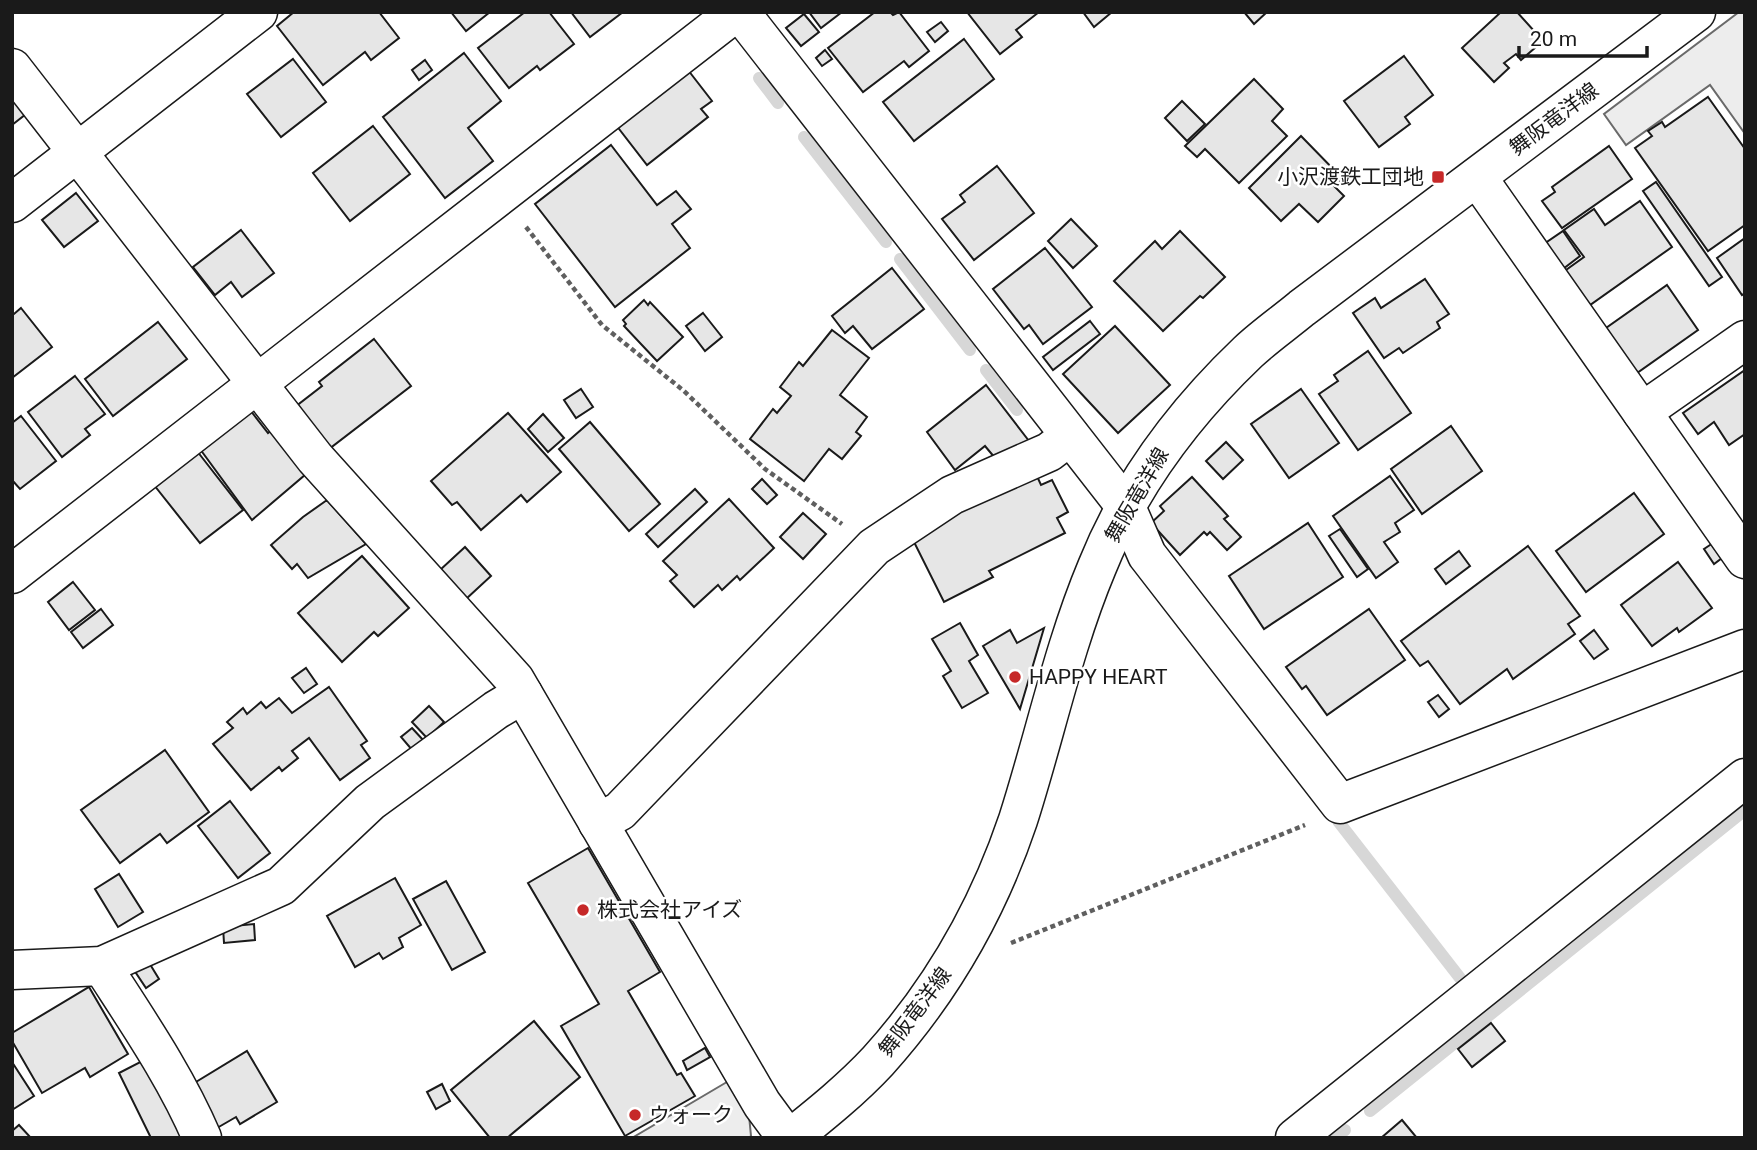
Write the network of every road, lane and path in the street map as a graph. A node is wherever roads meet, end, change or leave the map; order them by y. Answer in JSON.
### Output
{"nodes":[{"id":1,"x":258,"y":12,"type":"edge"},
{"id":2,"x":738,"y":12,"type":"edge"},
{"id":3,"x":1696,"y":12,"type":"edge"},
{"id":4,"x":12,"y":68,"type":"edge"},
{"id":5,"x":78,"y":152,"type":"junction"},
{"id":6,"x":1476,"y":177,"type":"junction"},
{"id":7,"x":500,"y":195,"type":"junction"},
{"id":8,"x":12,"y":203,"type":"edge"},
{"id":9,"x":1745,"y":340,"type":"edge"},
{"id":10,"x":258,"y":383,"type":"junction"},
{"id":11,"x":1642,"y":412,"type":"junction"},
{"id":12,"x":1070,"y":436,"type":"junction"},
{"id":13,"x":1126,"y":507,"type":"junction"},
{"id":14,"x":874,"y":547,"type":"junction"},
{"id":15,"x":1745,"y":559,"type":"edge"},
{"id":16,"x":12,"y":574,"type":"edge"},
{"id":17,"x":1745,"y":649,"type":"edge"},
{"id":18,"x":523,"y":694,"type":"junction"},
{"id":19,"x":1745,"y":778,"type":"edge"},
{"id":20,"x":1340,"y":804,"type":"junction"},
{"id":21,"x":598,"y":823,"type":"junction"},
{"id":22,"x":969,"y":934,"type":"junction"},
{"id":23,"x":102,"y":966,"type":"junction"},
{"id":24,"x":12,"y":970,"type":"edge"},
{"id":25,"x":202,"y":1138,"type":"edge"},
{"id":26,"x":789,"y":1138,"type":"edge"},
{"id":27,"x":1295,"y":1138,"type":"edge"}],
"edges":[{"from":1,"to":5,"type":"street"},
{"from":2,"to":7,"type":"street"},
{"from":2,"to":12,"type":"street"},
{"from":3,"to":6,"type":"street","name":"舞阪竜洋線"},
{"from":4,"to":5,"type":"street"},
{"from":5,"to":8,"type":"street"},
{"from":5,"to":10,"type":"street"},
{"from":6,"to":11,"type":"street"},
{"from":6,"to":13,"type":"street","name":"舞阪竜洋線"},
{"from":7,"to":10,"type":"street"},
{"from":7,"to":14,"type":"path"},
{"from":9,"to":11,"type":"street"},
{"from":10,"to":16,"type":"street"},
{"from":10,"to":18,"type":"street"},
{"from":11,"to":15,"type":"street"},
{"from":12,"to":13,"type":"street"},
{"from":12,"to":14,"type":"street"},
{"from":13,"to":20,"type":"street"},
{"from":13,"to":22,"type":"street","name":"舞阪竜洋線"},
{"from":14,"to":21,"type":"street"},
{"from":17,"to":20,"type":"street"},
{"from":18,"to":21,"type":"street"},
{"from":18,"to":23,"type":"street"},
{"from":19,"to":27,"type":"street"},
{"from":20,"to":22,"type":"path"},
{"from":21,"to":26,"type":"street"},
{"from":22,"to":26,"type":"street","name":"舞阪竜洋線"},
{"from":23,"to":24,"type":"street"},
{"from":23,"to":25,"type":"street"}]}
